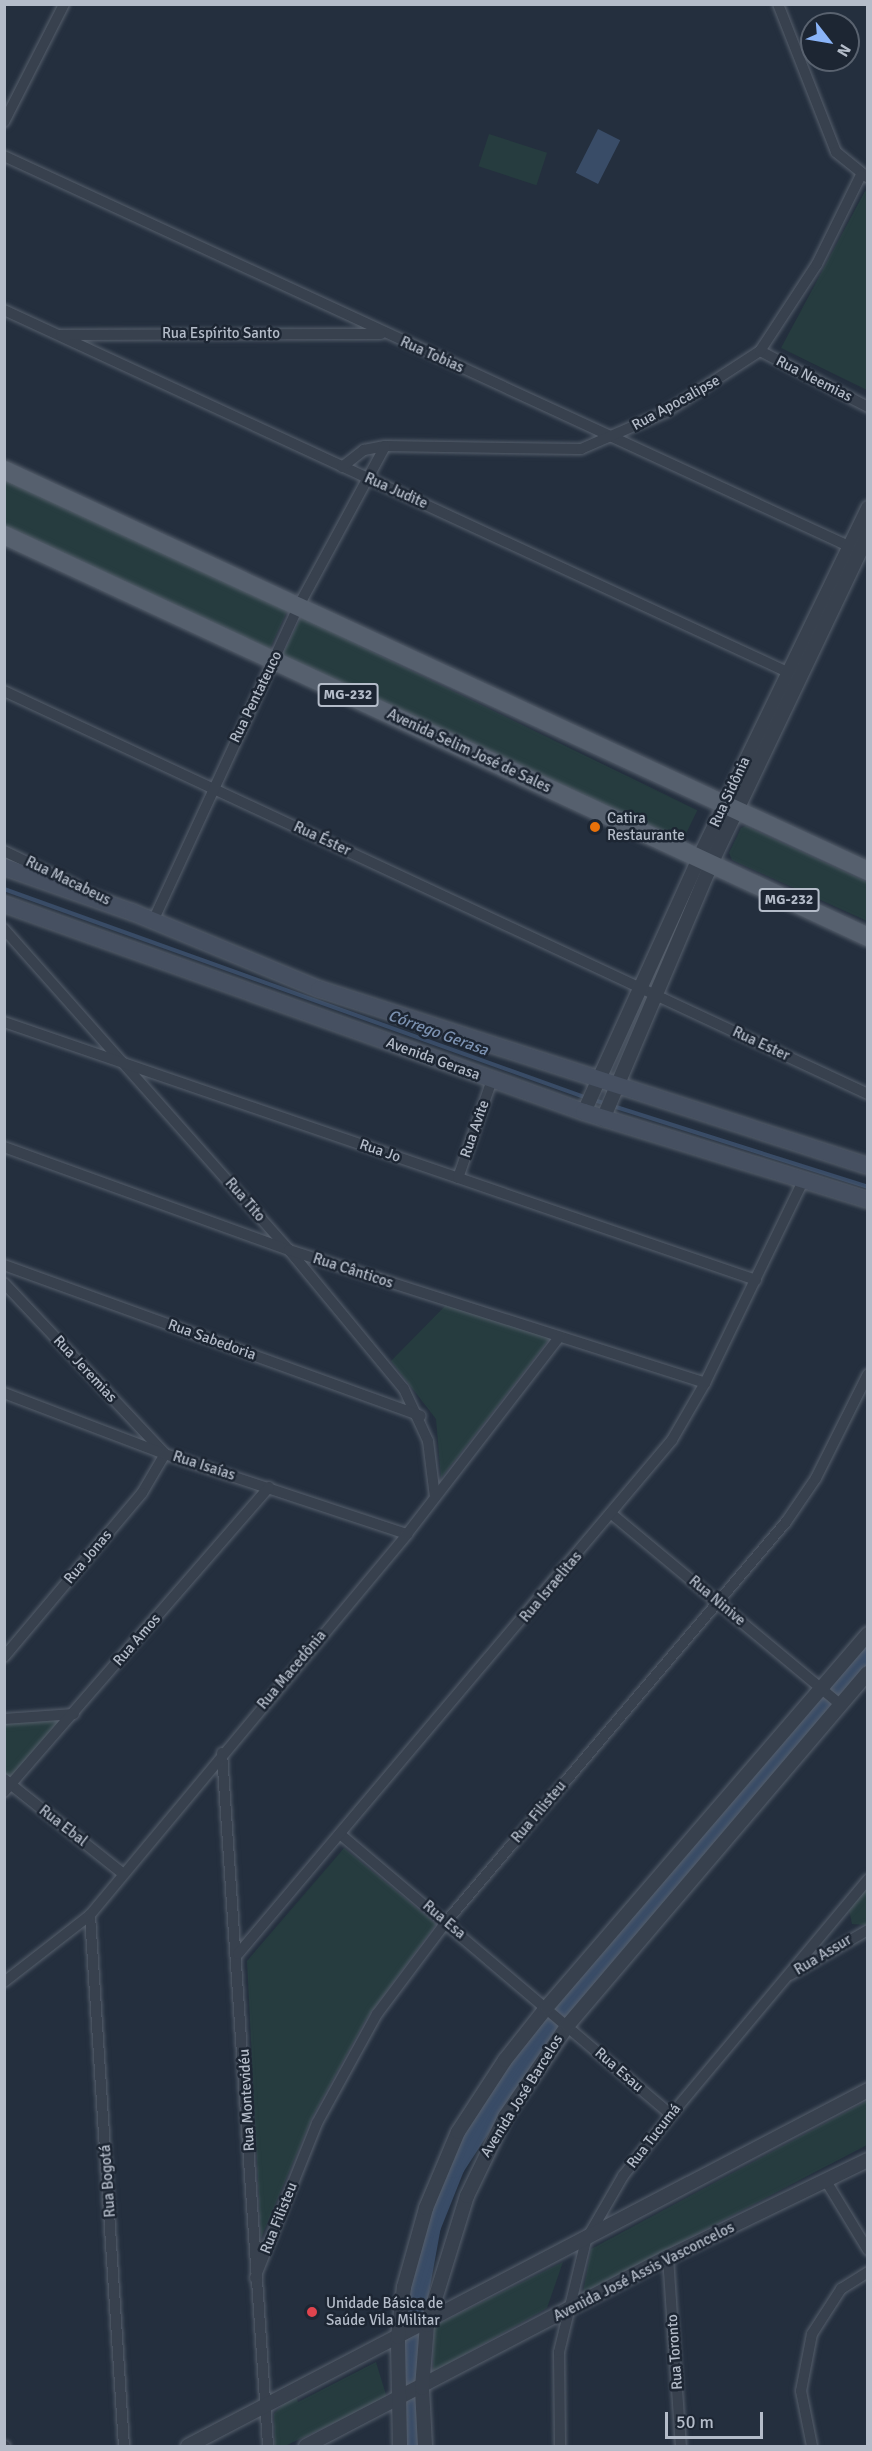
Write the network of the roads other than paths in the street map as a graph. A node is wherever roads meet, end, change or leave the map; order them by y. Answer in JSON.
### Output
{"nodes":[{"id":1,"x":64,"y":4,"type":"edge"},
{"id":2,"x":778,"y":4,"type":"edge"},
{"id":3,"x":4,"y":123,"type":"edge"},
{"id":4,"x":4,"y":156,"type":"edge"},
{"id":5,"x":864,"y":176,"type":"edge"},
{"id":6,"x":4,"y":310,"type":"edge"},
{"id":7,"x":385,"y":334,"type":"junction"},
{"id":8,"x":58,"y":335,"type":"junction"},
{"id":9,"x":760,"y":351,"type":"junction"},
{"id":10,"x":867,"y":407,"type":"edge"},
{"id":11,"x":614,"y":437,"type":"junction"},
{"id":12,"x":385,"y":446,"type":"junction"},
{"id":13,"x":342,"y":467,"type":"junction"},
{"id":14,"x":4,"y":470,"type":"edge"},
{"id":15,"x":366,"y":477,"type":"junction"},
{"id":16,"x":867,"y":508,"type":"edge"},
{"id":17,"x":4,"y":534,"type":"edge"},
{"id":18,"x":867,"y":535,"type":"edge"},
{"id":19,"x":854,"y":548,"type":"junction"},
{"id":20,"x":297,"y":609,"type":"junction"},
{"id":21,"x":274,"y":660,"type":"junction"},
{"id":22,"x":793,"y":674,"type":"junction"},
{"id":23,"x":4,"y":691,"type":"edge"},
{"id":24,"x":213,"y":788,"type":"junction"},
{"id":25,"x":730,"y":808,"type":"junction"},
{"id":26,"x":705,"y":861,"type":"junction"},
{"id":27,"x":5,"y":864,"type":"edge"},
{"id":28,"x":866,"y":867,"type":"edge"},
{"id":29,"x":4,"y":904,"type":"edge"},
{"id":30,"x":153,"y":921,"type":"junction"},
{"id":31,"x":4,"y":929,"type":"edge"},
{"id":32,"x":867,"y":937,"type":"edge"},
{"id":33,"x":639,"y":987,"type":"junction"},
{"id":34,"x":654,"y":994,"type":"junction"},
{"id":35,"x":4,"y":1022,"type":"edge"},
{"id":36,"x":127,"y":1065,"type":"junction"},
{"id":37,"x":492,"y":1080,"type":"junction"},
{"id":38,"x":596,"y":1083,"type":"junction"},
{"id":39,"x":614,"y":1088,"type":"junction"},
{"id":40,"x":867,"y":1094,"type":"edge"},
{"id":41,"x":586,"y":1107,"type":"junction"},
{"id":42,"x":604,"y":1115,"type":"junction"},
{"id":43,"x":4,"y":1147,"type":"edge"},
{"id":44,"x":867,"y":1166,"type":"edge"},
{"id":45,"x":458,"y":1178,"type":"junction"},
{"id":46,"x":804,"y":1179,"type":"junction"},
{"id":47,"x":867,"y":1200,"type":"edge"},
{"id":48,"x":289,"y":1250,"type":"junction"},
{"id":49,"x":4,"y":1265,"type":"edge"},
{"id":50,"x":756,"y":1280,"type":"junction"},
{"id":51,"x":4,"y":1283,"type":"edge"},
{"id":52,"x":560,"y":1337,"type":"junction"},
{"id":53,"x":867,"y":1374,"type":"edge"},
{"id":54,"x":705,"y":1383,"type":"junction"},
{"id":55,"x":4,"y":1393,"type":"edge"},
{"id":56,"x":420,"y":1416,"type":"junction"},
{"id":57,"x":165,"y":1454,"type":"junction"},
{"id":58,"x":269,"y":1487,"type":"junction"},
{"id":59,"x":435,"y":1497,"type":"junction"},
{"id":60,"x":613,"y":1515,"type":"junction"},
{"id":61,"x":407,"y":1533,"type":"junction"},
{"id":62,"x":719,"y":1602,"type":"junction"},
{"id":63,"x":867,"y":1634,"type":"edge"},
{"id":64,"x":4,"y":1657,"type":"edge"},
{"id":65,"x":867,"y":1672,"type":"edge"},
{"id":66,"x":824,"y":1690,"type":"junction"},
{"id":67,"x":839,"y":1703,"type":"junction"},
{"id":68,"x":74,"y":1714,"type":"junction"},
{"id":69,"x":4,"y":1719,"type":"edge"},
{"id":70,"x":222,"y":1753,"type":"junction"},
{"id":71,"x":7,"y":1785,"type":"edge"},
{"id":72,"x":340,"y":1834,"type":"junction"},
{"id":73,"x":122,"y":1873,"type":"junction"},
{"id":74,"x":867,"y":1879,"type":"edge"},
{"id":75,"x":90,"y":1915,"type":"junction"},
{"id":76,"x":833,"y":1921,"type":"junction"},
{"id":77,"x":446,"y":1922,"type":"junction"},
{"id":78,"x":867,"y":1930,"type":"edge"},
{"id":79,"x":844,"y":1940,"type":"junction"},
{"id":80,"x":238,"y":1954,"type":"junction"},
{"id":81,"x":4,"y":1982,"type":"edge"},
{"id":82,"x":780,"y":1982,"type":"junction"},
{"id":83,"x":550,"y":2010,"type":"junction"},
{"id":84,"x":565,"y":2023,"type":"junction"},
{"id":85,"x":867,"y":2090,"type":"edge"},
{"id":86,"x":671,"y":2115,"type":"junction"},
{"id":87,"x":867,"y":2160,"type":"edge"},
{"id":88,"x":826,"y":2181,"type":"junction"},
{"id":89,"x":586,"y":2240,"type":"junction"},
{"id":90,"x":867,"y":2250,"type":"edge"},
{"id":91,"x":668,"y":2257,"type":"junction"},
{"id":92,"x":867,"y":2272,"type":"edge"},
{"id":93,"x":255,"y":2278,"type":"junction"},
{"id":94,"x":567,"y":2312,"type":"junction"},
{"id":95,"x":412,"y":2331,"type":"junction"},
{"id":96,"x":410,"y":2394,"type":"junction"},
{"id":97,"x":264,"y":2404,"type":"junction"},
{"id":98,"x":124,"y":2446,"type":"edge"},
{"id":99,"x":188,"y":2446,"type":"edge"},
{"id":100,"x":268,"y":2446,"type":"edge"},
{"id":101,"x":306,"y":2446,"type":"edge"},
{"id":102,"x":400,"y":2446,"type":"edge"},
{"id":103,"x":425,"y":2446,"type":"edge"},
{"id":104,"x":560,"y":2446,"type":"edge"},
{"id":105,"x":681,"y":2446,"type":"edge"},
{"id":106,"x":812,"y":2446,"type":"edge"}],
"edges":[{"from":1,"to":3,"type":"street"},
{"from":2,"to":5,"type":"street"},
{"from":4,"to":7,"type":"street","name":"Rua Tobias"},
{"from":5,"to":9,"type":"street","name":"Rua Apocalipse"},
{"from":6,"to":8,"type":"street","name":"Rua Judite"},
{"from":7,"to":8,"type":"street","name":"Rua Espírito Santo"},
{"from":7,"to":11,"type":"street","name":"Rua Tobias"},
{"from":8,"to":13,"type":"street","name":"Rua Judite"},
{"from":9,"to":10,"type":"street","name":"Rua Neemias"},
{"from":9,"to":11,"type":"street","name":"Rua Apocalipse"},
{"from":11,"to":12,"type":"street","name":"Rua Apocalipse"},
{"from":11,"to":19,"type":"street","name":"Rua Tobias"},
{"from":12,"to":13,"type":"street","name":"Rua Apocalipse"},
{"from":12,"to":15,"type":"street"},
{"from":13,"to":15,"type":"street","name":"Rua Judite"},
{"from":14,"to":20,"type":"main road"},
{"from":15,"to":20,"type":"street","name":"Rua Pentateuco"},
{"from":15,"to":22,"type":"street","name":"Rua Judite"},
{"from":16,"to":19,"type":"street","name":"Rua Sidônia"},
{"from":17,"to":21,"type":"main road","name":"Avenida Selim José de Sales","number":"MG-232"},
{"from":18,"to":19,"type":"street","name":"Rua Sidônia"},
{"from":19,"to":22,"type":"street","name":"Rua Sidônia"},
{"from":20,"to":21,"type":"street","name":"Rua Pentateuco"},
{"from":20,"to":25,"type":"main road"},
{"from":21,"to":24,"type":"street","name":"Rua Pentateuco"},
{"from":21,"to":26,"type":"main road","name":"Avenida Selim José de Sales","number":"MG-232"},
{"from":22,"to":25,"type":"street","name":"Rua Sidônia"},
{"from":23,"to":24,"type":"street","name":"Rua Éster"},
{"from":24,"to":30,"type":"street","name":"Rua Pentateuco"},
{"from":24,"to":33,"type":"street","name":"Rua Éster"},
{"from":25,"to":26,"type":"street","name":"Rua Sidônia"},
{"from":25,"to":28,"type":"main road"},
{"from":26,"to":32,"type":"main road","name":"Avenida Selim José de Sales","number":"MG-232"},
{"from":26,"to":33,"type":"street","name":"Rua Sidônia"},
{"from":26,"to":34,"type":"street","name":"Rua Sidônia"},
{"from":27,"to":30,"type":"main road","name":"Avenida Gerasa"},
{"from":29,"to":37,"type":"main road","name":"Avenida Gerasa"},
{"from":30,"to":38,"type":"main road","name":"Avenida Gerasa"},
{"from":31,"to":36,"type":"street","name":"Rua Tito"},
{"from":33,"to":34,"type":"street","name":"Rua Éster"},
{"from":33,"to":38,"type":"street","name":"Rua Sidônia"},
{"from":34,"to":39,"type":"street","name":"Rua Sidônia"},
{"from":34,"to":40,"type":"street","name":"Rua Ester"},
{"from":35,"to":36,"type":"street","name":"Rua Jo"},
{"from":36,"to":45,"type":"street","name":"Rua Jo"},
{"from":36,"to":48,"type":"street","name":"Rua Tito"},
{"from":37,"to":41,"type":"main road","name":"Avenida Gerasa"},
{"from":37,"to":45,"type":"street","name":"Rua Avite"},
{"from":38,"to":39,"type":"main road","name":"Avenida Gerasa"},
{"from":38,"to":41,"type":"street","name":"Rua Sidônia"},
{"from":39,"to":42,"type":"street","name":"Rua Sidônia"},
{"from":39,"to":44,"type":"main road","name":"Avenida Gerasa"},
{"from":41,"to":42,"type":"main road","name":"Avenida Gerasa"},
{"from":42,"to":46,"type":"main road","name":"Avenida Gerasa"},
{"from":43,"to":48,"type":"street","name":"Rua Cânticos"},
{"from":45,"to":50,"type":"street","name":"Rua Jo"},
{"from":46,"to":47,"type":"main road","name":"Avenida Gerasa"},
{"from":46,"to":50,"type":"street","name":"Rua Israelitas"},
{"from":48,"to":52,"type":"street","name":"Rua Cânticos"},
{"from":48,"to":56,"type":"street","name":"Rua Tito"},
{"from":49,"to":56,"type":"street","name":"Rua Sabedoria"},
{"from":50,"to":54,"type":"street","name":"Rua Israelitas"},
{"from":51,"to":57,"type":"street","name":"Rua Jeremias"},
{"from":52,"to":54,"type":"street","name":"Rua Cânticos"},
{"from":52,"to":59,"type":"street","name":"Rua Macedônia"},
{"from":53,"to":62,"type":"street","name":"Rua Filisteu"},
{"from":54,"to":60,"type":"street","name":"Rua Israelitas"},
{"from":55,"to":57,"type":"street","name":"Rua Isaías"},
{"from":56,"to":59,"type":"street","name":"Rua Tito"},
{"from":57,"to":58,"type":"street","name":"Rua Isaías"},
{"from":57,"to":64,"type":"street","name":"Rua Jonas"},
{"from":58,"to":61,"type":"street","name":"Rua Isaías"},
{"from":58,"to":68,"type":"street","name":"Rua Amos"},
{"from":59,"to":61,"type":"street","name":"Rua Macedônia"},
{"from":60,"to":62,"type":"street","name":"Rua Ninive"},
{"from":60,"to":72,"type":"street","name":"Rua Israelitas"},
{"from":61,"to":70,"type":"street","name":"Rua Macedônia"},
{"from":62,"to":66,"type":"street","name":"Rua Ninive"},
{"from":62,"to":77,"type":"street","name":"Rua Filisteu"},
{"from":63,"to":66,"type":"street","name":"Avenida José Barcelos"},
{"from":65,"to":67,"type":"street","name":"Avenida José Barcelos"},
{"from":66,"to":67,"type":"street"},
{"from":66,"to":83,"type":"street","name":"Avenida José Barcelos"},
{"from":67,"to":84,"type":"street","name":"Avenida José Barcelos"},
{"from":68,"to":69,"type":"street"},
{"from":68,"to":71,"type":"street","name":"Rua Amos"},
{"from":70,"to":73,"type":"street","name":"Rua Macedônia"},
{"from":70,"to":80,"type":"street","name":"Rua Montevidéu"},
{"from":71,"to":73,"type":"street","name":"Rua Ebal"},
{"from":72,"to":77,"type":"street","name":"Rua Esa"},
{"from":72,"to":80,"type":"street","name":"Rua Israelitas"},
{"from":73,"to":75,"type":"street","name":"Rua Macedônia"},
{"from":74,"to":76,"type":"street","name":"Rua Tucumá"},
{"from":75,"to":81,"type":"street","name":"Rua Macedônia"},
{"from":75,"to":98,"type":"street","name":"Rua Bogotá"},
{"from":76,"to":79,"type":"street"},
{"from":76,"to":82,"type":"street","name":"Rua Tucumá"},
{"from":77,"to":83,"type":"street","name":"Rua Esa"},
{"from":77,"to":93,"type":"street","name":"Rua Filisteu"},
{"from":78,"to":79,"type":"street","name":"Rua Assur"},
{"from":79,"to":82,"type":"street","name":"Rua Assur"},
{"from":80,"to":93,"type":"street","name":"Rua Montevidéu"},
{"from":82,"to":86,"type":"street","name":"Rua Tucumá"},
{"from":83,"to":84,"type":"street","name":"Avenida José Barcelos"},
{"from":83,"to":95,"type":"street","name":"Avenida José Barcelos"},
{"from":84,"to":86,"type":"street","name":"Rua Esau"},
{"from":84,"to":95,"type":"street","name":"Avenida José Barcelos"},
{"from":85,"to":89,"type":"street"},
{"from":86,"to":89,"type":"street","name":"Rua Tucumá"},
{"from":87,"to":88,"type":"street","name":"Avenida José Assis Vasconcelos"},
{"from":88,"to":90,"type":"street"},
{"from":88,"to":91,"type":"street","name":"Avenida José Assis Vasconcelos"},
{"from":89,"to":94,"type":"street","name":"Rua Tucumá"},
{"from":89,"to":95,"type":"street"},
{"from":91,"to":94,"type":"street","name":"Avenida José Assis Vasconcelos"},
{"from":91,"to":105,"type":"street","name":"Rua Toronto"},
{"from":92,"to":106,"type":"street"},
{"from":93,"to":97,"type":"street","name":"Rua Montevidéu"},
{"from":94,"to":96,"type":"street","name":"Avenida José Assis Vasconcelos"},
{"from":94,"to":104,"type":"street","name":"Rua Tucumá"},
{"from":95,"to":96,"type":"street","name":"Avenida José Barcelos"},
{"from":95,"to":96,"type":"street","name":"Avenida José Barcelos"},
{"from":95,"to":97,"type":"street"},
{"from":96,"to":101,"type":"street","name":"Avenida José Assis Vasconcelos"},
{"from":96,"to":102,"type":"street","name":"Avenida José Barcelos"},
{"from":96,"to":103,"type":"street","name":"Avenida José Barcelos"},
{"from":97,"to":99,"type":"street"},
{"from":97,"to":100,"type":"street","name":"Rua Montevidéu"}]}
